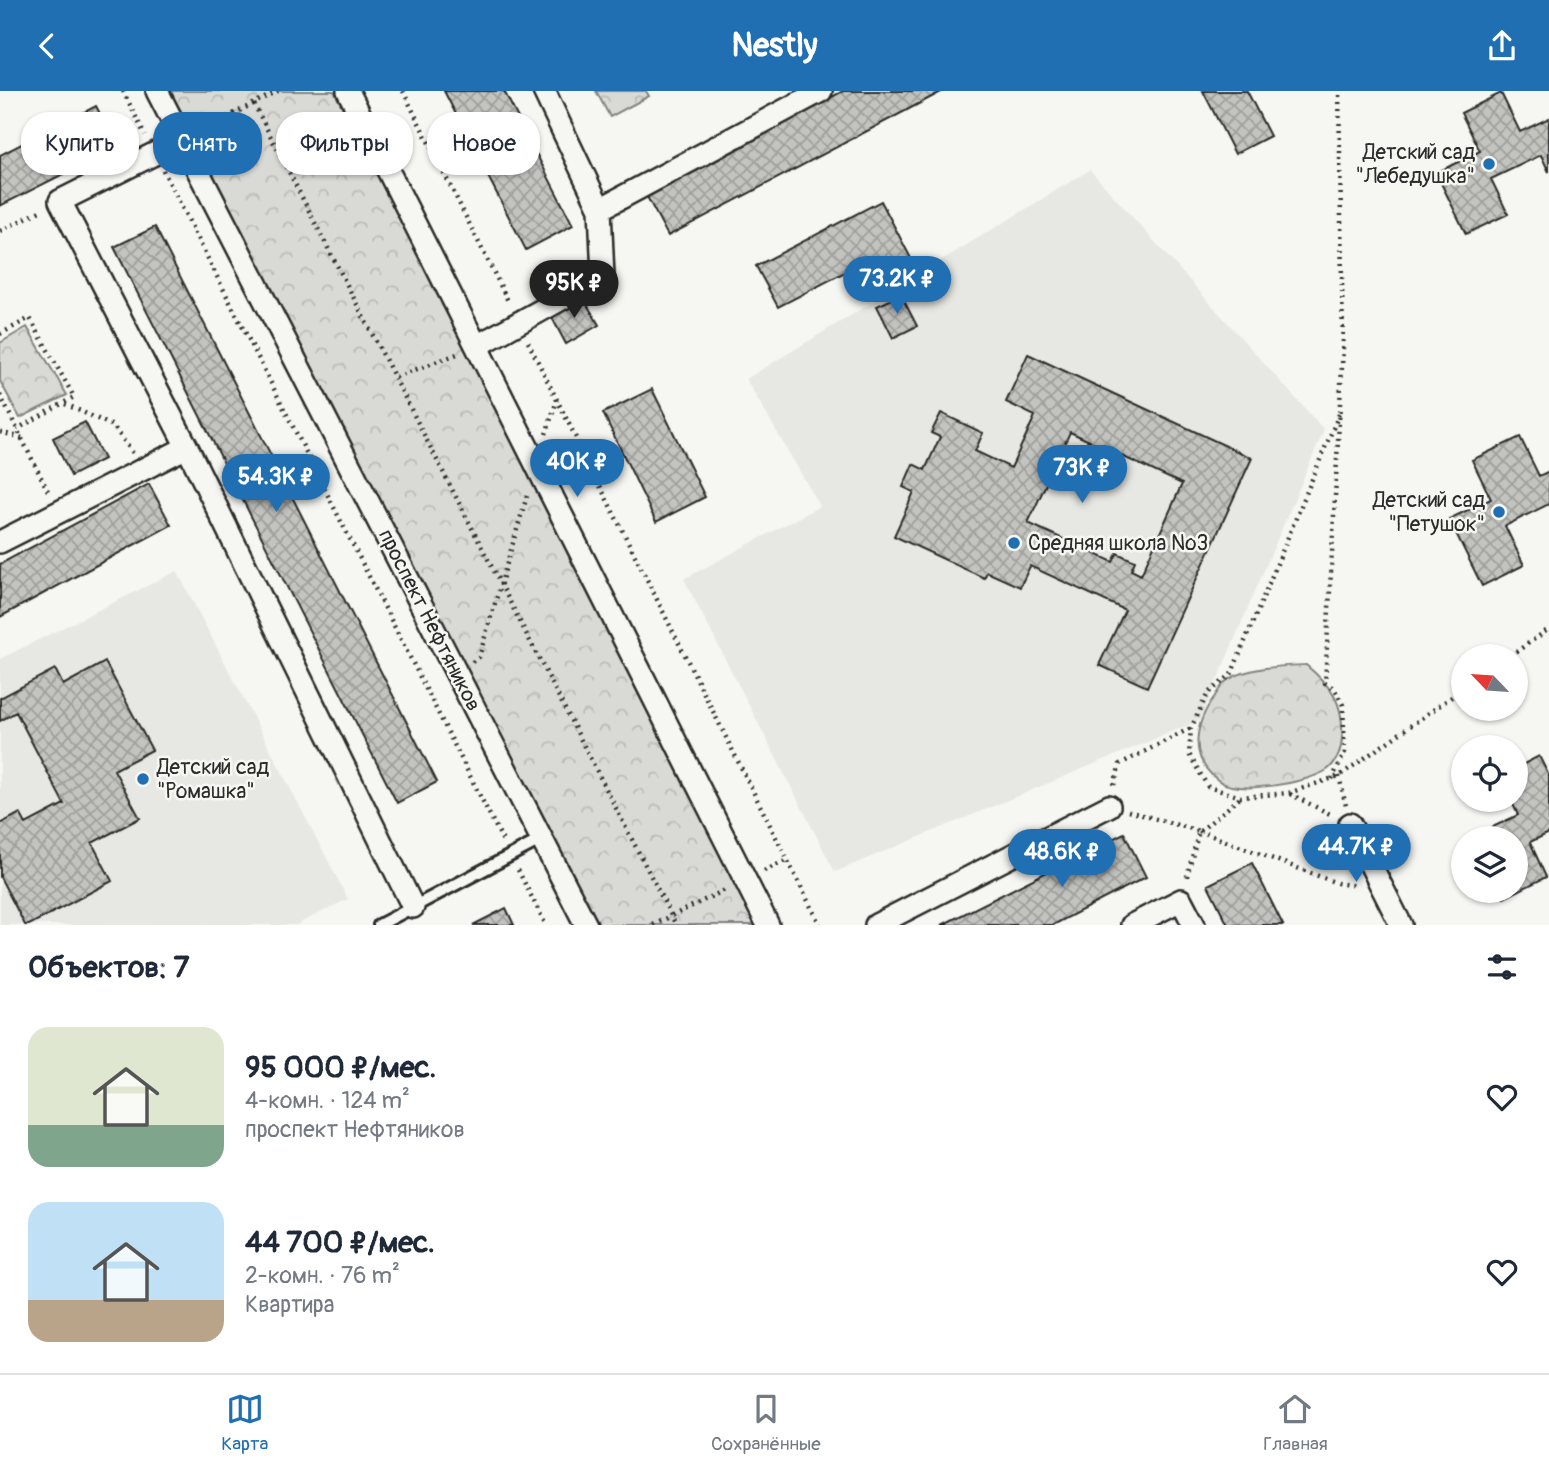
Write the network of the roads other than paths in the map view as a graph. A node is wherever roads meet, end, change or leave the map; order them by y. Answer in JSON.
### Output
{"nodes":[{"id":1,"x":157,"y":91,"type":"edge"},
{"id":2,"x":348,"y":91,"type":"edge"},
{"id":3,"x":544,"y":91,"type":"edge"},
{"id":4,"x":821,"y":91,"type":"edge"},
{"id":5,"x":168,"y":112,"type":"edge"},
{"id":6,"x":153,"y":154,"type":"edge"},
{"id":7,"x":201,"y":175,"type":"edge"},
{"id":8,"x":600,"y":209,"type":"junction"},
{"id":9,"x":477,"y":346,"type":"junction"},
{"id":10,"x":187,"y":447,"type":"junction"},
{"id":11,"x":0,"y":542,"type":"edge"},
{"id":12,"x":1109,"y":806,"type":"road end"},
{"id":13,"x":1350,"y":824,"type":"road end"},
{"id":14,"x":542,"y":839,"type":"junction"},
{"id":15,"x":412,"y":907,"type":"junction"},
{"id":16,"x":379,"y":925,"type":"edge"},
{"id":17,"x":586,"y":925,"type":"edge"},
{"id":18,"x":768,"y":925,"type":"edge"},
{"id":19,"x":876,"y":925,"type":"edge"},
{"id":20,"x":1132,"y":925,"type":"edge"},
{"id":21,"x":1194,"y":925,"type":"edge"},
{"id":22,"x":1401,"y":925,"type":"edge"}],
"edges":[{"from":1,"to":5,"type":"street","name":"проспект Нефтяников"},
{"from":2,"to":9,"type":"street"},
{"from":3,"to":8,"type":"street"},
{"from":4,"to":8,"type":"street"},
{"from":6,"to":10,"type":"street"},
{"from":7,"to":14,"type":"street","name":"проспект Нефтяников"},
{"from":8,"to":9,"type":"street"},
{"from":9,"to":18,"type":"street"},
{"from":10,"to":11,"type":"street"},
{"from":10,"to":15,"type":"street"},
{"from":12,"to":19,"type":"street"},
{"from":13,"to":22,"type":"street"},
{"from":14,"to":15,"type":"lane"},
{"from":14,"to":17,"type":"street","name":"проспект Нефтяников"},
{"from":15,"to":16,"type":"lane"},
{"from":20,"to":21,"type":"street"}]}
